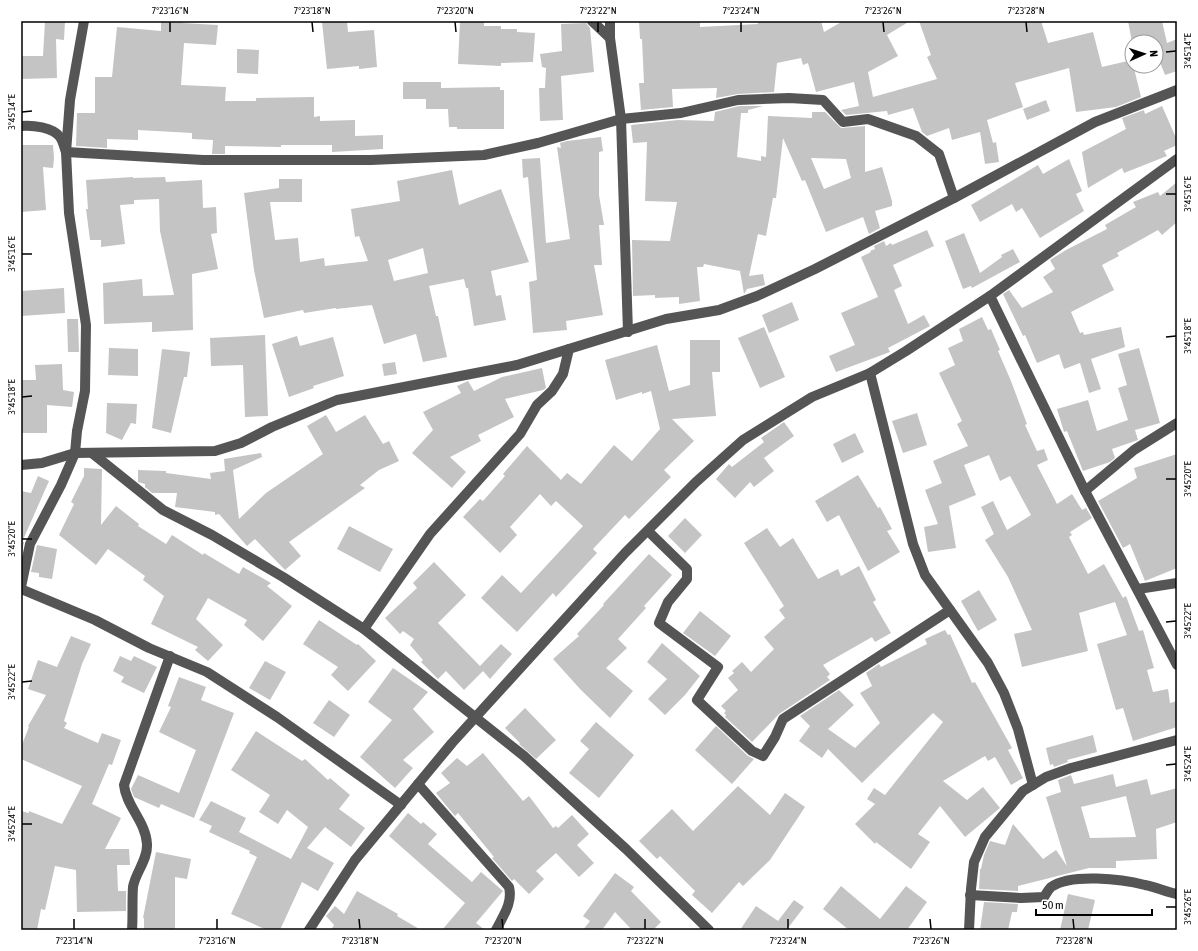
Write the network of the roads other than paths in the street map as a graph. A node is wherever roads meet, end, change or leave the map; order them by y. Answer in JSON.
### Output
{"nodes":[{"id":1,"x":84,"y":21,"type":"edge"},
{"id":2,"x":592,"y":21,"type":"edge"},
{"id":3,"x":610,"y":21,"type":"edge"},
{"id":4,"x":610,"y":38,"type":"junction"},
{"id":5,"x":1177,"y":90,"type":"edge"},
{"id":6,"x":621,"y":119,"type":"junction"},
{"id":7,"x":21,"y":126,"type":"edge"},
{"id":8,"x":66,"y":152,"type":"junction"},
{"id":9,"x":1177,"y":159,"type":"edge"},
{"id":10,"x":954,"y":198,"type":"junction"},
{"id":11,"x":990,"y":296,"type":"junction"},
{"id":12,"x":628,"y":332,"type":"junction"},
{"id":13,"x":569,"y":349,"type":"junction"},
{"id":14,"x":870,"y":373,"type":"junction"},
{"id":15,"x":1177,"y":423,"type":"edge"},
{"id":16,"x":75,"y":453,"type":"junction"},
{"id":17,"x":92,"y":454,"type":"junction"},
{"id":18,"x":21,"y":465,"type":"edge"},
{"id":19,"x":1086,"y":491,"type":"junction"},
{"id":20,"x":648,"y":531,"type":"junction"},
{"id":21,"x":1177,"y":583,"type":"edge"},
{"id":22,"x":21,"y":588,"type":"edge"},
{"id":23,"x":1138,"y":589,"type":"junction"},
{"id":24,"x":950,"y":610,"type":"junction"},
{"id":25,"x":364,"y":629,"type":"junction"},
{"id":26,"x":170,"y":656,"type":"junction"},
{"id":27,"x":1177,"y":665,"type":"edge"},
{"id":28,"x":476,"y":717,"type":"junction"},
{"id":29,"x":1177,"y":740,"type":"edge"},
{"id":30,"x":418,"y":784,"type":"junction"},
{"id":31,"x":1033,"y":785,"type":"junction"},
{"id":32,"x":401,"y":805,"type":"junction"},
{"id":33,"x":1177,"y":894,"type":"edge"},
{"id":34,"x":970,"y":895,"type":"junction"},
{"id":35,"x":132,"y":930,"type":"edge"},
{"id":36,"x":309,"y":930,"type":"edge"},
{"id":37,"x":496,"y":930,"type":"edge"},
{"id":38,"x":709,"y":930,"type":"edge"},
{"id":39,"x":969,"y":930,"type":"edge"}],
"edges":[{"from":1,"to":8,"type":"street"},
{"from":2,"to":4,"type":"street"},
{"from":3,"to":4,"type":"street"},
{"from":4,"to":6,"type":"street"},
{"from":5,"to":10,"type":"street"},
{"from":6,"to":8,"type":"street"},
{"from":6,"to":10,"type":"street"},
{"from":6,"to":12,"type":"street"},
{"from":7,"to":8,"type":"street"},
{"from":8,"to":16,"type":"street"},
{"from":9,"to":11,"type":"street"},
{"from":10,"to":12,"type":"street"},
{"from":11,"to":14,"type":"street"},
{"from":11,"to":19,"type":"street"},
{"from":12,"to":13,"type":"street"},
{"from":13,"to":17,"type":"street"},
{"from":13,"to":25,"type":"street"},
{"from":14,"to":20,"type":"street"},
{"from":14,"to":24,"type":"street"},
{"from":15,"to":19,"type":"street"},
{"from":16,"to":17,"type":"street"},
{"from":16,"to":18,"type":"street"},
{"from":16,"to":22,"type":"street"},
{"from":17,"to":25,"type":"street"},
{"from":19,"to":23,"type":"street"},
{"from":20,"to":24,"type":"street"},
{"from":20,"to":28,"type":"street"},
{"from":21,"to":23,"type":"street"},
{"from":22,"to":26,"type":"street"},
{"from":23,"to":27,"type":"street"},
{"from":24,"to":31,"type":"street"},
{"from":25,"to":28,"type":"street"},
{"from":26,"to":32,"type":"street"},
{"from":26,"to":35,"type":"street"},
{"from":28,"to":30,"type":"street"},
{"from":28,"to":38,"type":"street"},
{"from":29,"to":31,"type":"street"},
{"from":30,"to":32,"type":"street"},
{"from":30,"to":37,"type":"street"},
{"from":31,"to":34,"type":"street"},
{"from":32,"to":36,"type":"street"},
{"from":33,"to":34,"type":"street"},
{"from":34,"to":39,"type":"street"}]}
